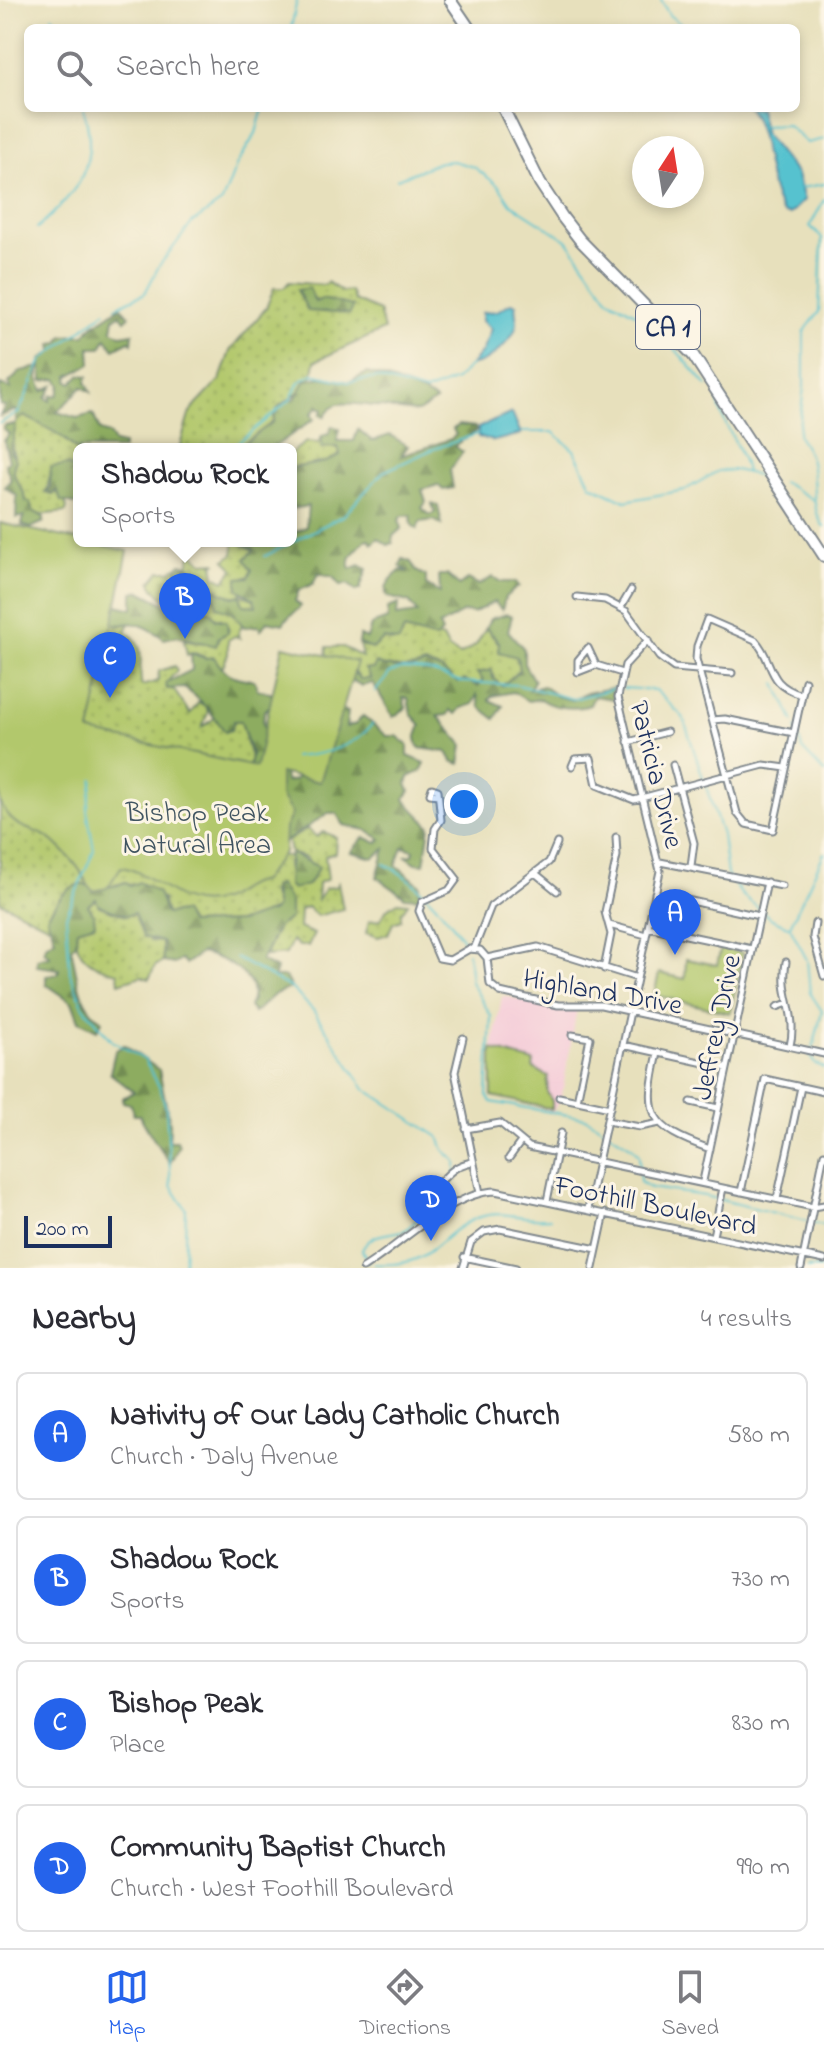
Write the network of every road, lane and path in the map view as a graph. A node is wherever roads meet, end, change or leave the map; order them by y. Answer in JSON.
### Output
{"nodes":[{"id":1,"x":447,"y":0,"type":"edge"},
{"id":2,"x":459,"y":24,"type":"edge"},
{"id":3,"x":466,"y":24,"type":"edge"},
{"id":4,"x":505,"y":112,"type":"edge"},
{"id":5,"x":511,"y":112,"type":"edge"},
{"id":6,"x":824,"y":546,"type":"edge"},
{"id":7,"x":824,"y":556,"type":"edge"},
{"id":8,"x":631,"y":590,"type":"dead end"},
{"id":9,"x":577,"y":597,"type":"dead end"},
{"id":10,"x":621,"y":607,"type":"junction"},
{"id":11,"x":648,"y":640,"type":"junction"},
{"id":12,"x":596,"y":665,"type":"junction"},
{"id":13,"x":699,"y":670,"type":"junction"},
{"id":14,"x":622,"y":673,"type":"junction"},
{"id":15,"x":732,"y":673,"type":"dead end"},
{"id":16,"x":805,"y":681,"type":"dead end"},
{"id":17,"x":802,"y":695,"type":"junction"},
{"id":18,"x":712,"y":720,"type":"junction"},
{"id":19,"x":667,"y":732,"type":"dead end"},
{"id":20,"x":794,"y":733,"type":"junction"},
{"id":21,"x":628,"y":742,"type":"junction"},
{"id":22,"x":673,"y":765,"type":"dead end"},
{"id":23,"x":572,"y":766,"type":"dead end"},
{"id":24,"x":786,"y":768,"type":"junction"},
{"id":25,"x":727,"y":775,"type":"junction"},
{"id":26,"x":679,"y":787,"type":"junction"},
{"id":27,"x":438,"y":795,"type":"dead end"},
{"id":28,"x":642,"y":797,"type":"junction"},
{"id":29,"x":616,"y":837,"type":"dead end"},
{"id":30,"x":557,"y":843,"type":"dead end"},
{"id":31,"x":660,"y":862,"type":"junction"},
{"id":32,"x":691,"y":866,"type":"junction"},
{"id":33,"x":535,"y":873,"type":"junction"},
{"id":34,"x":767,"y":882,"type":"junction"},
{"id":35,"x":782,"y":886,"type":"dead end"},
{"id":36,"x":557,"y":891,"type":"dead end"},
{"id":37,"x":655,"y":893,"type":"junction"},
{"id":38,"x":759,"y":916,"type":"junction"},
{"id":39,"x":815,"y":923,"type":"dead end"},
{"id":40,"x":608,"y":924,"type":"junction"},
{"id":41,"x":648,"y":927,"type":"junction"},
{"id":42,"x":646,"y":935,"type":"junction"},
{"id":43,"x":821,"y":946,"type":"edge"},
{"id":44,"x":474,"y":949,"type":"junction"},
{"id":45,"x":752,"y":949,"type":"junction"},
{"id":46,"x":487,"y":958,"type":"junction"},
{"id":47,"x":786,"y":962,"type":"dead end"},
{"id":48,"x":604,"y":969,"type":"junction"},
{"id":49,"x":824,"y":976,"type":"edge"},
{"id":50,"x":637,"y":978,"type":"junction"},
{"id":51,"x":788,"y":1003,"type":"junction"},
{"id":52,"x":777,"y":1007,"type":"dead end"},
{"id":53,"x":630,"y":1012,"type":"junction"},
{"id":54,"x":734,"y":1034,"type":"junction"},
{"id":55,"x":572,"y":1035,"type":"dead end"},
{"id":56,"x":463,"y":1038,"type":"dead end"},
{"id":57,"x":623,"y":1045,"type":"junction"},
{"id":58,"x":790,"y":1046,"type":"junction"},
{"id":59,"x":658,"y":1053,"type":"junction"},
{"id":60,"x":824,"y":1054,"type":"edge"},
{"id":61,"x":727,"y":1068,"type":"junction"},
{"id":62,"x":801,"y":1087,"type":"junction"},
{"id":63,"x":824,"y":1092,"type":"edge"},
{"id":64,"x":559,"y":1097,"type":"dead end"},
{"id":65,"x":577,"y":1101,"type":"junction"},
{"id":66,"x":691,"y":1102,"type":"dead end"},
{"id":67,"x":610,"y":1108,"type":"junction"},
{"id":68,"x":718,"y":1108,"type":"junction"},
{"id":69,"x":607,"y":1121,"type":"junction"},
{"id":70,"x":660,"y":1123,"type":"junction"},
{"id":71,"x":466,"y":1129,"type":"junction"},
{"id":72,"x":561,"y":1133,"type":"dead end"},
{"id":73,"x":520,"y":1143,"type":"junction"},
{"id":74,"x":710,"y":1149,"type":"junction"},
{"id":75,"x":556,"y":1153,"type":"junction"},
{"id":76,"x":824,"y":1154,"type":"edge"},
{"id":77,"x":509,"y":1158,"type":"dead end"},
{"id":78,"x":472,"y":1162,"type":"junction"},
{"id":79,"x":598,"y":1163,"type":"junction"},
{"id":80,"x":703,"y":1181,"type":"junction"},
{"id":81,"x":723,"y":1188,"type":"junction"},
{"id":82,"x":425,"y":1192,"type":"dead end"},
{"id":83,"x":741,"y":1192,"type":"junction"},
{"id":84,"x":480,"y":1193,"type":"junction"},
{"id":85,"x":777,"y":1199,"type":"junction"},
{"id":86,"x":547,"y":1201,"type":"junction"},
{"id":87,"x":824,"y":1205,"type":"edge"},
{"id":88,"x":813,"y":1207,"type":"junction"},
{"id":89,"x":588,"y":1209,"type":"junction"},
{"id":90,"x":605,"y":1213,"type":"junction"},
{"id":91,"x":713,"y":1236,"type":"junction"},
{"id":92,"x":597,"y":1249,"type":"junction"},
{"id":93,"x":804,"y":1256,"type":"junction"},
{"id":94,"x":464,"y":1257,"type":"junction"},
{"id":95,"x":824,"y":1260,"type":"edge"},
{"id":96,"x":363,"y":1268,"type":"edge"},
{"id":97,"x":463,"y":1268,"type":"edge"},
{"id":98,"x":516,"y":1268,"type":"edge"},
{"id":99,"x":593,"y":1268,"type":"edge"},
{"id":100,"x":801,"y":1268,"type":"edge"}],
"edges":[{"from":1,"to":2,"type":"highway"},
{"from":1,"to":3,"type":"highway"},
{"from":4,"to":7,"type":"highway","number":"CA 1"},
{"from":5,"to":6,"type":"highway","number":"CA 1"},
{"from":8,"to":10,"type":"street"},
{"from":9,"to":10,"type":"street"},
{"from":10,"to":11,"type":"street"},
{"from":11,"to":13,"type":"street"},
{"from":11,"to":14,"type":"street","name":"Patricia Drive"},
{"from":12,"to":12,"type":"street"},
{"from":12,"to":14,"type":"street"},
{"from":13,"to":15,"type":"street"},
{"from":13,"to":17,"type":"street"},
{"from":13,"to":18,"type":"street"},
{"from":14,"to":21,"type":"street","name":"Patricia Drive"},
{"from":16,"to":17,"type":"street"},
{"from":17,"to":20,"type":"street"},
{"from":18,"to":20,"type":"street"},
{"from":18,"to":25,"type":"street"},
{"from":19,"to":21,"type":"street"},
{"from":20,"to":24,"type":"street"},
{"from":21,"to":28,"type":"street","name":"Patricia Drive"},
{"from":22,"to":26,"type":"street"},
{"from":23,"to":28,"type":"street"},
{"from":24,"to":25,"type":"street"},
{"from":24,"to":25,"type":"street"},
{"from":25,"to":26,"type":"street"},
{"from":26,"to":28,"type":"street"},
{"from":26,"to":32,"type":"street"},
{"from":27,"to":44,"type":"street"},
{"from":28,"to":31,"type":"street","name":"Patricia Drive"},
{"from":29,"to":40,"type":"street"},
{"from":30,"to":33,"type":"street"},
{"from":31,"to":32,"type":"street"},
{"from":31,"to":37,"type":"street","name":"Patricia Drive"},
{"from":32,"to":34,"type":"street"},
{"from":33,"to":36,"type":"street"},
{"from":33,"to":44,"type":"street"},
{"from":34,"to":35,"type":"street"},
{"from":34,"to":38,"type":"street","name":"Jeffrey Drive"},
{"from":37,"to":38,"type":"street"},
{"from":37,"to":41,"type":"street","name":"Patricia Drive"},
{"from":38,"to":45,"type":"street","name":"Jeffrey Drive"},
{"from":39,"to":43,"type":"street"},
{"from":40,"to":42,"type":"street"},
{"from":40,"to":48,"type":"street"},
{"from":41,"to":42,"type":"street","name":"Patricia Drive"},
{"from":41,"to":45,"type":"street"},
{"from":42,"to":50,"type":"street","name":"Patricia Drive"},
{"from":43,"to":49,"type":"street"},
{"from":44,"to":46,"type":"street","name":"Highland Drive"},
{"from":45,"to":54,"type":"street","name":"Jeffrey Drive"},
{"from":46,"to":48,"type":"street"},
{"from":46,"to":53,"type":"street","name":"Highland Drive"},
{"from":47,"to":51,"type":"street"},
{"from":48,"to":50,"type":"street"},
{"from":50,"to":53,"type":"street","name":"Patricia Drive"},
{"from":51,"to":52,"type":"street"},
{"from":51,"to":58,"type":"street"},
{"from":53,"to":54,"type":"street","name":"Highland Drive"},
{"from":53,"to":57,"type":"street","name":"Patricia Drive"},
{"from":54,"to":58,"type":"street","name":"Highland Drive"},
{"from":54,"to":61,"type":"street","name":"Jeffrey Drive"},
{"from":55,"to":65,"type":"street"},
{"from":56,"to":71,"type":"street"},
{"from":57,"to":59,"type":"street"},
{"from":57,"to":67,"type":"street","name":"Patricia Drive"},
{"from":58,"to":60,"type":"street","name":"Highland Drive"},
{"from":59,"to":61,"type":"street"},
{"from":59,"to":70,"type":"street"},
{"from":61,"to":68,"type":"street","name":"Jeffrey Drive"},
{"from":62,"to":63,"type":"street"},
{"from":62,"to":83,"type":"street"},
{"from":62,"to":85,"type":"street"},
{"from":64,"to":65,"type":"street"},
{"from":65,"to":67,"type":"street"},
{"from":66,"to":68,"type":"street"},
{"from":67,"to":69,"type":"street","name":"Patricia Drive"},
{"from":68,"to":74,"type":"street","name":"Jeffrey Drive"},
{"from":69,"to":70,"type":"street"},
{"from":69,"to":79,"type":"street","name":"Patricia Drive"},
{"from":70,"to":74,"type":"street"},
{"from":71,"to":73,"type":"street"},
{"from":71,"to":78,"type":"street"},
{"from":72,"to":75,"type":"street"},
{"from":73,"to":75,"type":"street"},
{"from":73,"to":77,"type":"street"},
{"from":74,"to":80,"type":"street","name":"Jeffrey Drive"},
{"from":75,"to":79,"type":"street"},
{"from":75,"to":86,"type":"street"},
{"from":76,"to":88,"type":"street"},
{"from":78,"to":82,"type":"street"},
{"from":78,"to":84,"type":"street"},
{"from":79,"to":80,"type":"street"},
{"from":79,"to":89,"type":"street","name":"Patricia Drive"},
{"from":80,"to":81,"type":"street"},
{"from":81,"to":83,"type":"street"},
{"from":81,"to":91,"type":"street"},
{"from":83,"to":85,"type":"street"},
{"from":84,"to":86,"type":"street","name":"Foothill Boulevard"},
{"from":84,"to":96,"type":"street"},
{"from":85,"to":88,"type":"street"},
{"from":86,"to":89,"type":"street","name":"Foothill Boulevard"},
{"from":87,"to":88,"type":"street"},
{"from":88,"to":93,"type":"street"},
{"from":89,"to":90,"type":"street","name":"Foothill Boulevard"},
{"from":90,"to":91,"type":"street","name":"Foothill Boulevard"},
{"from":90,"to":92,"type":"street"},
{"from":91,"to":93,"type":"street","name":"Foothill Boulevard"},
{"from":92,"to":94,"type":"street"},
{"from":92,"to":99,"type":"street"},
{"from":93,"to":95,"type":"street","name":"Foothill Boulevard"},
{"from":93,"to":100,"type":"street"},
{"from":94,"to":97,"type":"street"},
{"from":94,"to":98,"type":"street"}]}
